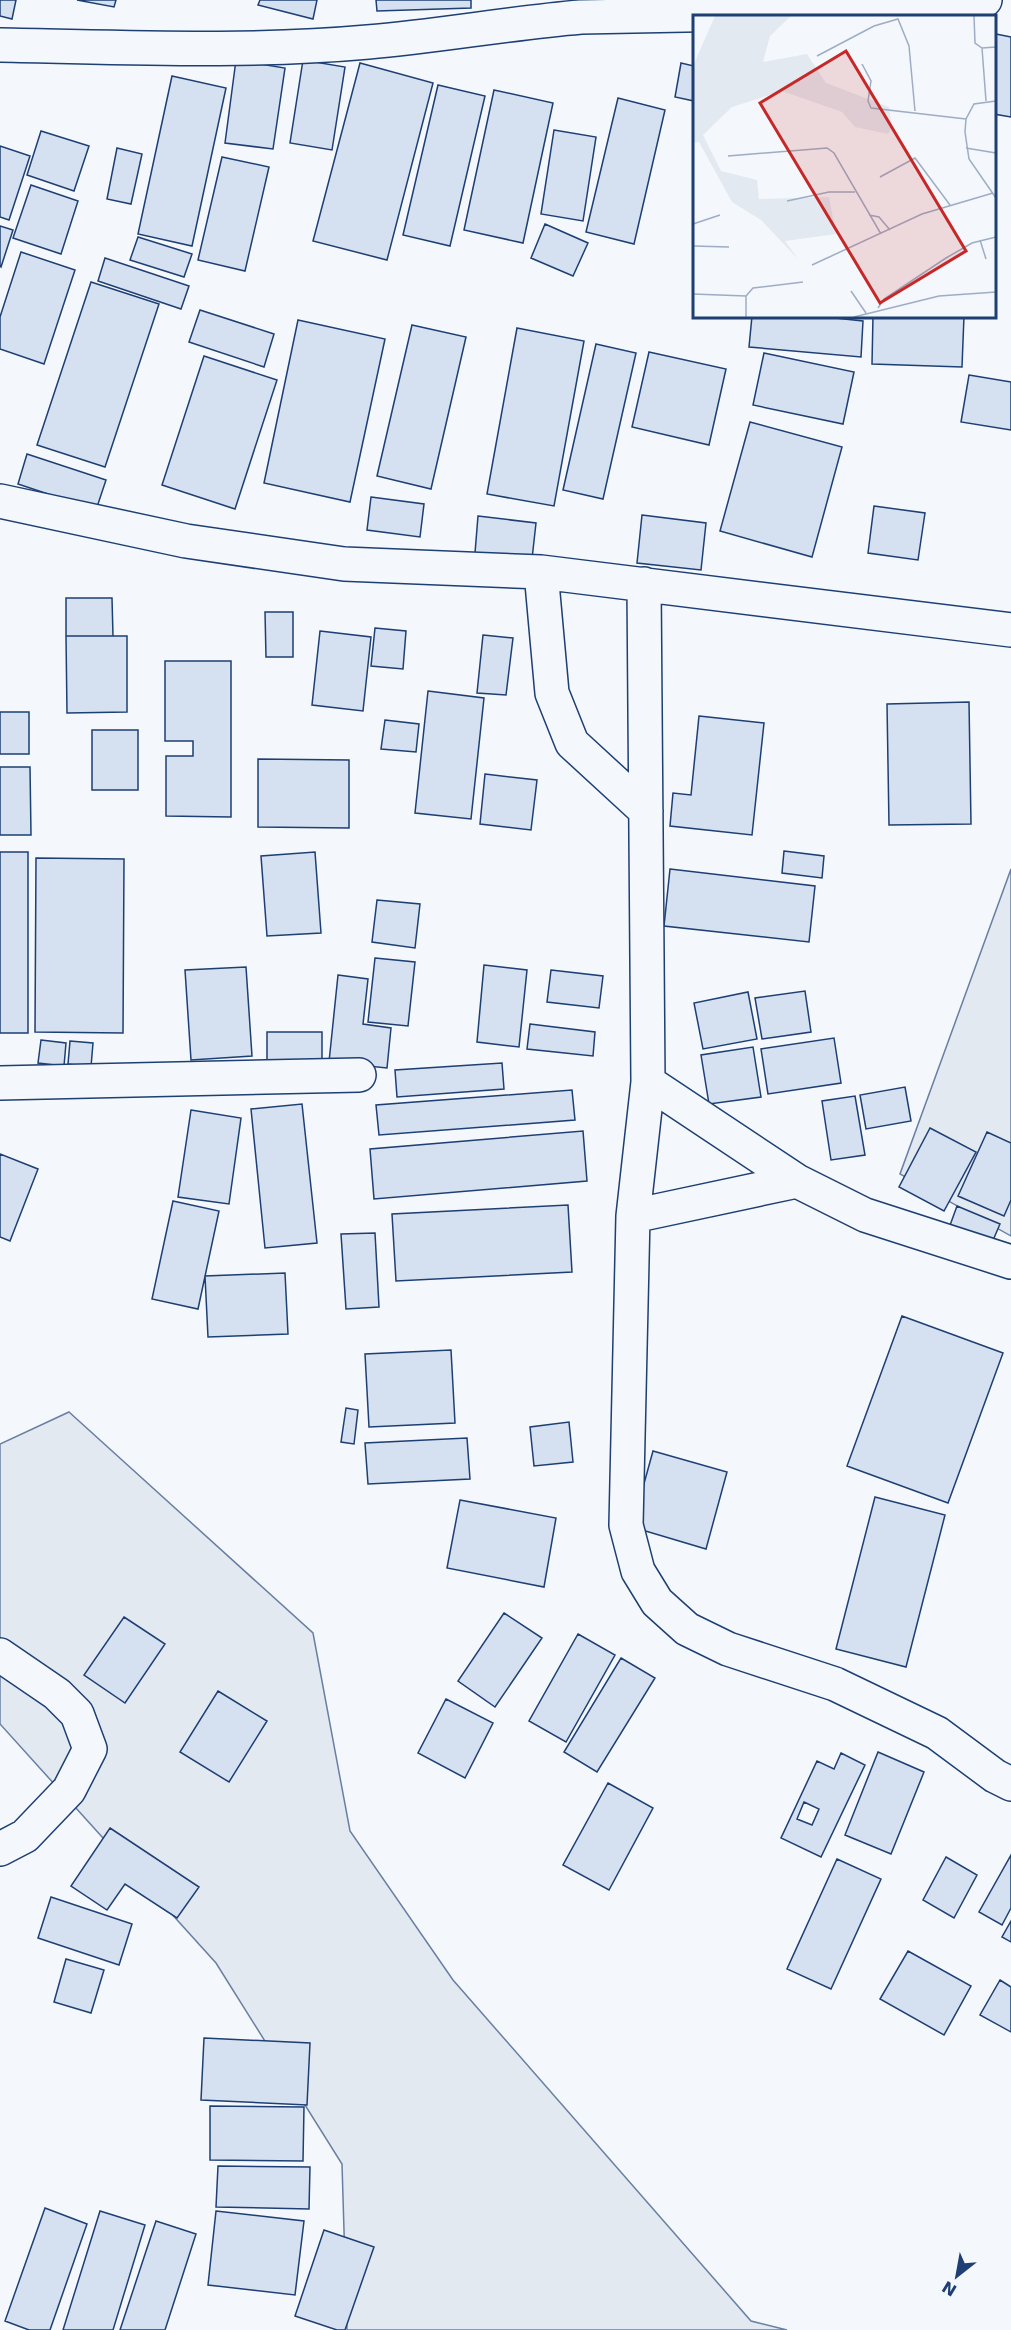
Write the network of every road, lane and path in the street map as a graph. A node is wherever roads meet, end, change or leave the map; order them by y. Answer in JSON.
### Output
{"nodes":[{"id":1,"x":985,"y":0,"type":"edge"},
{"id":2,"x":0,"y":45,"type":"edge"},
{"id":3,"x":0,"y":501,"type":"edge"},
{"id":4,"x":540,"y":572,"type":"junction"},
{"id":5,"x":644,"y":584,"type":"junction"},
{"id":6,"x":1011,"y":630,"type":"edge"},
{"id":7,"x":646,"y":812,"type":"junction"},
{"id":8,"x":359,"y":1075,"type":"dead end"},
{"id":9,"x":648,"y":1082,"type":"junction"},
{"id":10,"x":0,"y":1083,"type":"edge"},
{"id":11,"x":797,"y":1181,"type":"junction"},
{"id":12,"x":633,"y":1216,"type":"junction"},
{"id":13,"x":1011,"y":1262,"type":"edge"},
{"id":14,"x":0,"y":1655,"type":"edge"},
{"id":15,"x":1011,"y":1784,"type":"edge"},
{"id":16,"x":0,"y":1849,"type":"edge"}],
"edges":[{"from":1,"to":2,"type":"street"},
{"from":3,"to":4,"type":"street"},
{"from":4,"to":5,"type":"street"},
{"from":4,"to":7,"type":"street"},
{"from":5,"to":6,"type":"street"},
{"from":5,"to":7,"type":"street"},
{"from":7,"to":9,"type":"street"},
{"from":8,"to":10,"type":"street"},
{"from":9,"to":11,"type":"street"},
{"from":9,"to":12,"type":"street"},
{"from":11,"to":12,"type":"street"},
{"from":11,"to":13,"type":"street"},
{"from":12,"to":15,"type":"street"},
{"from":14,"to":16,"type":"street"}]}
